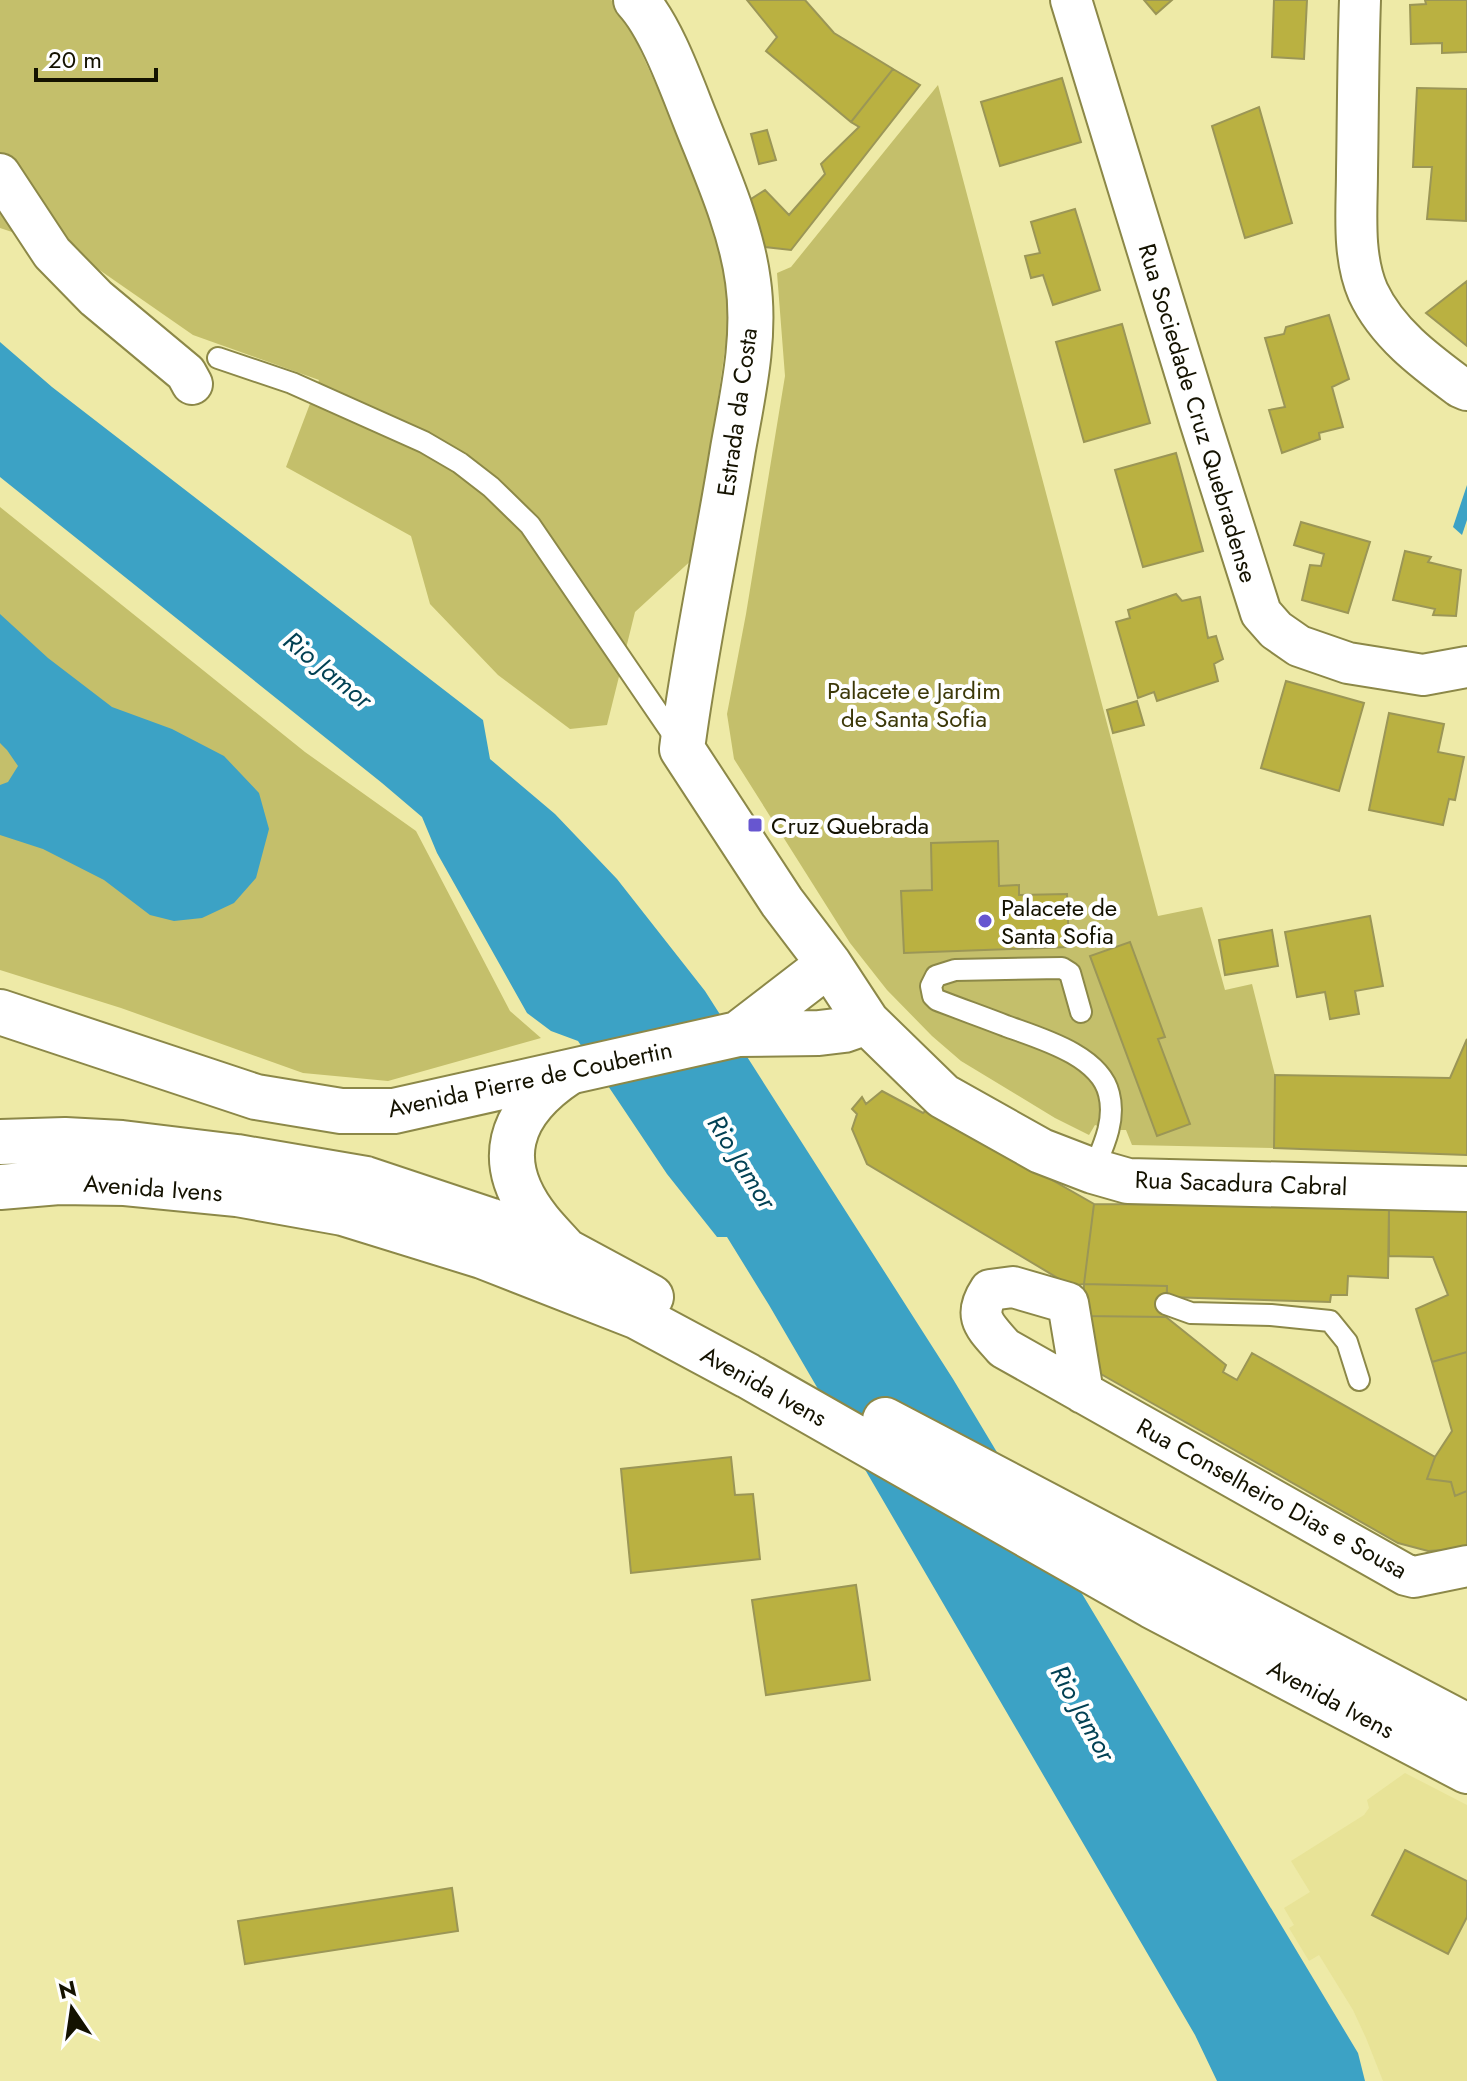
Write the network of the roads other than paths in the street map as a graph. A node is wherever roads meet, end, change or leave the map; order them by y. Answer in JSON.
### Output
{"nodes":[{"id":1,"x":636,"y":0,"type":"edge"},
{"id":2,"x":1071,"y":0,"type":"edge"},
{"id":3,"x":1360,"y":0,"type":"edge"},
{"id":4,"x":0,"y":174,"type":"edge"},
{"id":5,"x":205,"y":371,"type":"joint"},
{"id":6,"x":1467,"y":390,"type":"edge"},
{"id":7,"x":1467,"y":667,"type":"edge"},
{"id":8,"x":682,"y":749,"type":"junction"},
{"id":9,"x":829,"y":964,"type":"junction"},
{"id":10,"x":0,"y":1012,"type":"edge"},
{"id":11,"x":1081,"y":1012,"type":"dead end"},
{"id":12,"x":867,"y":1022,"type":"junction"},
{"id":13,"x":738,"y":1034,"type":"junction"},
{"id":14,"x":568,"y":1073,"type":"junction"},
{"id":15,"x":0,"y":1142,"type":"edge"},
{"id":16,"x":1093,"y":1171,"type":"junction"},
{"id":17,"x":0,"y":1187,"type":"edge"},
{"id":18,"x":1467,"y":1189,"type":"edge"},
{"id":19,"x":566,"y":1251,"type":"junction"},
{"id":20,"x":1166,"y":1304,"type":"dead end"},
{"id":21,"x":1359,"y":1380,"type":"dead end"},
{"id":22,"x":1083,"y":1393,"type":"junction"},
{"id":23,"x":1467,"y":1566,"type":"edge"},
{"id":24,"x":1467,"y":1726,"type":"edge"},
{"id":25,"x":1467,"y":1771,"type":"edge"}],
"edges":[{"from":1,"to":8,"type":"main road","name":"Estrada da Costa"},
{"from":2,"to":7,"type":"street","name":"Rua Sociedade Cruz Quebradense"},
{"from":3,"to":6,"type":"street"},
{"from":4,"to":5,"type":"street"},
{"from":5,"to":8,"type":"lane"},
{"from":8,"to":9,"type":"main road","name":"Rua Sacadura Cabral"},
{"from":9,"to":12,"type":"main road","name":"Rua Sacadura Cabral"},
{"from":9,"to":13,"type":"main road","name":"Avenida Pierre de Coubertin"},
{"from":10,"to":14,"type":"main road","name":"Avenida Pierre de Coubertin"},
{"from":11,"to":16,"type":"lane"},
{"from":12,"to":13,"type":"main road","name":"Avenida Pierre de Coubertin"},
{"from":12,"to":16,"type":"main road","name":"Rua Sacadura Cabral"},
{"from":13,"to":14,"type":"main road","name":"Avenida Pierre de Coubertin"},
{"from":14,"to":19,"type":"main road"},
{"from":15,"to":19,"type":"main road","name":"Avenida Ivens"},
{"from":16,"to":18,"type":"main road","name":"Rua Sacadura Cabral"},
{"from":17,"to":25,"type":"main road","name":"Avenida Ivens"},
{"from":19,"to":24,"type":"main road","name":"Avenida Ivens"},
{"from":20,"to":21,"type":"lane"},
{"from":22,"to":22,"type":"street","name":"Rua Conselheiro Dias e Sousa"},
{"from":22,"to":23,"type":"street","name":"Rua Conselheiro Dias e Sousa"}]}
